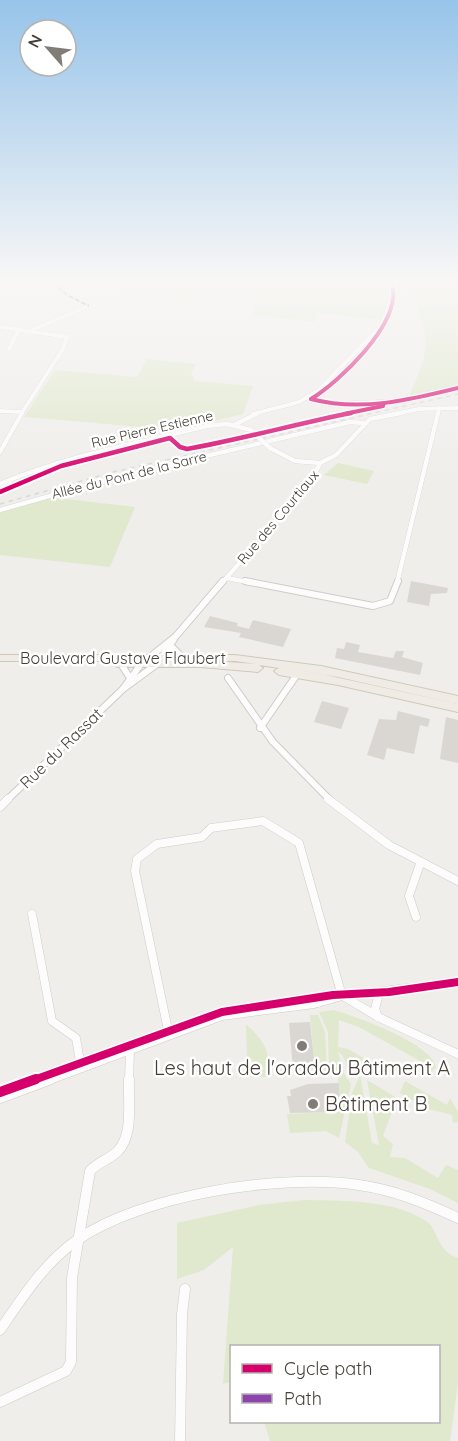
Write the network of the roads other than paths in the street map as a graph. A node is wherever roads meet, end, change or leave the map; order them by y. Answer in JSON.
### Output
{"nodes":[{"id":1,"x":63,"y":349,"type":"edge"},
{"id":2,"x":359,"y":349,"type":"edge"},
{"id":3,"x":308,"y":398,"type":"junction"},
{"id":4,"x":404,"y":402,"type":"dead end"},
{"id":5,"x":439,"y":408,"type":"junction"},
{"id":6,"x":458,"y":408,"type":"edge"},
{"id":7,"x":0,"y":411,"type":"edge"},
{"id":8,"x":22,"y":412,"type":"junction"},
{"id":9,"x":364,"y":423,"type":"junction"},
{"id":10,"x":234,"y":425,"type":"junction"},
{"id":11,"x":0,"y":452,"type":"edge"},
{"id":12,"x":320,"y":463,"type":"junction"},
{"id":13,"x":2,"y":483,"type":"edge"},
{"id":14,"x":0,"y":489,"type":"edge"},
{"id":15,"x":0,"y":510,"type":"edge"},
{"id":16,"x":227,"y":578,"type":"junction"},
{"id":17,"x":176,"y":636,"type":"junction"},
{"id":18,"x":171,"y":646,"type":"junction"},
{"id":19,"x":181,"y":656,"type":"junction"},
{"id":20,"x":0,"y":658,"type":"edge"},
{"id":21,"x":157,"y":659,"type":"junction"},
{"id":22,"x":121,"y":664,"type":"junction"},
{"id":23,"x":141,"y":664,"type":"junction"},
{"id":24,"x":0,"y":665,"type":"edge"},
{"id":25,"x":297,"y":674,"type":"junction"},
{"id":26,"x":130,"y":678,"type":"junction"},
{"id":27,"x":228,"y":678,"type":"dead end"},
{"id":28,"x":123,"y":689,"type":"junction"},
{"id":29,"x":458,"y":700,"type":"edge"},
{"id":30,"x":458,"y":708,"type":"edge"},
{"id":31,"x":260,"y":728,"type":"junction"},
{"id":32,"x":0,"y":807,"type":"edge"},
{"id":33,"x":420,"y":864,"type":"junction"},
{"id":34,"x":458,"y":881,"type":"edge"},
{"id":35,"x":32,"y":914,"type":"dead end"},
{"id":36,"x":416,"y":917,"type":"dead end"},
{"id":37,"x":458,"y":982,"type":"edge"},
{"id":38,"x":379,"y":993,"type":"junction"},
{"id":39,"x":342,"y":996,"type":"junction"},
{"id":40,"x":378,"y":1017,"type":"junction"},
{"id":41,"x":169,"y":1035,"type":"junction"},
{"id":42,"x":130,"y":1049,"type":"junction"},
{"id":43,"x":458,"y":1054,"type":"edge"},
{"id":44,"x":81,"y":1068,"type":"junction"},
{"id":45,"x":0,"y":1098,"type":"edge"},
{"id":46,"x":458,"y":1218,"type":"edge"},
{"id":47,"x":77,"y":1239,"type":"junction"},
{"id":48,"x":185,"y":1289,"type":"dead end"},
{"id":49,"x":0,"y":1330,"type":"edge"},
{"id":50,"x":0,"y":1402,"type":"edge"},
{"id":51,"x":180,"y":1441,"type":"edge"}],
"edges":[{"from":1,"to":8,"type":"street"},
{"from":2,"to":3,"type":"street"},
{"from":3,"to":4,"type":"street","name":"Rue Pierre Estienne"},
{"from":3,"to":10,"type":"street","name":"Rue Pierre Estienne"},
{"from":5,"to":6,"type":"street"},
{"from":5,"to":9,"type":"street"},
{"from":5,"to":16,"type":"street"},
{"from":7,"to":8,"type":"street"},
{"from":8,"to":11,"type":"street"},
{"from":9,"to":12,"type":"street","name":"Rue des Courtiaux"},
{"from":9,"to":15,"type":"street","name":"Allée du Pont de la Sarre"},
{"from":10,"to":12,"type":"street","bridge":true},
{"from":10,"to":13,"type":"street","name":"Rue Pierre Estienne"},
{"from":12,"to":16,"type":"street","name":"Rue des Courtiaux"},
{"from":13,"to":14,"type":"street","name":"Rue Pierre Estienne"},
{"from":16,"to":17,"type":"street","name":"Rue des Courtiaux"},
{"from":17,"to":18,"type":"street"},
{"from":17,"to":21,"type":"street","name":"Rue des Courtiaux"},
{"from":18,"to":19,"type":"street"},
{"from":18,"to":21,"type":"street"},
{"from":19,"to":21,"type":"main road","name":"Boulevard Gustave Flaubert"},
{"from":19,"to":29,"type":"main road","name":"Boulevard Gustave Flaubert"},
{"from":20,"to":21,"type":"main road","name":"Boulevard Gustave Flaubert"},
{"from":21,"to":23,"type":"main road","name":"Boulevard Gustave Flaubert"},
{"from":21,"to":25,"type":"main road","name":"Boulevard Gustave Flaubert"},
{"from":21,"to":28,"type":"street","name":"Rue du Rassat"},
{"from":22,"to":23,"type":"main road","name":"Boulevard Gustave Flaubert"},
{"from":22,"to":24,"type":"main road","name":"Boulevard Gustave Flaubert"},
{"from":22,"to":26,"type":"street"},
{"from":23,"to":26,"type":"street","name":"Rue du Rassat"},
{"from":25,"to":30,"type":"main road","name":"Boulevard Gustave Flaubert"},
{"from":25,"to":31,"type":"street"},
{"from":26,"to":28,"type":"street","name":"Rue du Rassat"},
{"from":27,"to":31,"type":"street"},
{"from":28,"to":32,"type":"street","name":"Rue du Rassat"},
{"from":31,"to":33,"type":"street"},
{"from":33,"to":34,"type":"street"},
{"from":33,"to":36,"type":"street"},
{"from":35,"to":44,"type":"street"},
{"from":37,"to":38,"type":"street"},
{"from":38,"to":39,"type":"street"},
{"from":38,"to":40,"type":"street"},
{"from":39,"to":40,"type":"street"},
{"from":39,"to":41,"type":"street"},
{"from":39,"to":41,"type":"street"},
{"from":40,"to":43,"type":"street"},
{"from":41,"to":42,"type":"street"},
{"from":42,"to":44,"type":"street"},
{"from":42,"to":47,"type":"street"},
{"from":44,"to":45,"type":"street"},
{"from":46,"to":47,"type":"street"},
{"from":47,"to":49,"type":"street"},
{"from":47,"to":50,"type":"street"},
{"from":48,"to":51,"type":"street"}]}
